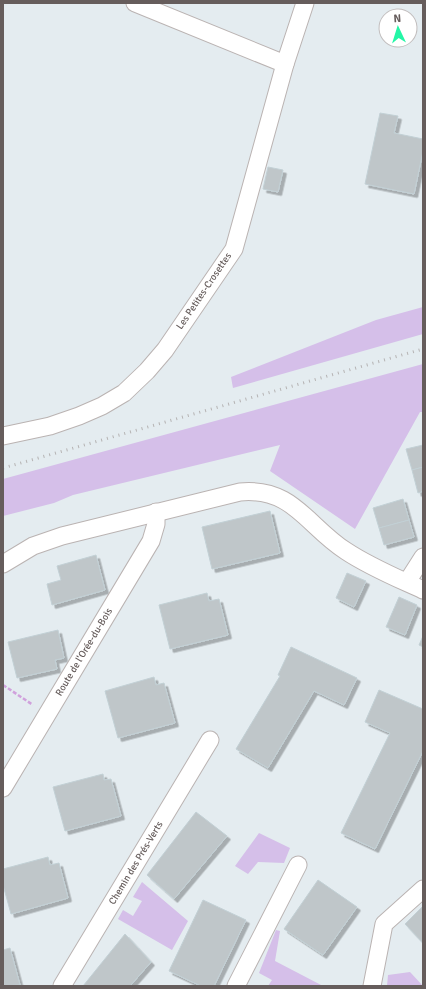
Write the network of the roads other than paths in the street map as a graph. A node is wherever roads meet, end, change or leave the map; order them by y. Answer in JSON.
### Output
{"nodes":[{"id":1,"x":135,"y":3,"type":"edge"},
{"id":2,"x":305,"y":3,"type":"edge"},
{"id":3,"x":285,"y":64,"type":"junction"},
{"id":4,"x":3,"y":436,"type":"edge"},
{"id":5,"x":156,"y":512,"type":"junction"},
{"id":6,"x":423,"y":557,"type":"edge"},
{"id":7,"x":3,"y":564,"type":"edge"},
{"id":8,"x":406,"y":582,"type":"junction"},
{"id":9,"x":423,"y":590,"type":"edge"},
{"id":10,"x":210,"y":740,"type":"dead end"},
{"id":11,"x":3,"y":788,"type":"edge"},
{"id":12,"x":298,"y":865,"type":"dead end"},
{"id":13,"x":423,"y":889,"type":"edge"},
{"id":14,"x":62,"y":986,"type":"edge"},
{"id":15,"x":236,"y":986,"type":"edge"},
{"id":16,"x":372,"y":986,"type":"edge"}],
"edges":[{"from":1,"to":3,"type":"street"},
{"from":2,"to":3,"type":"street","name":"Les Petites-Crosettes"},
{"from":3,"to":4,"type":"street","name":"Les Petites-Crosettes"},
{"from":5,"to":7,"type":"street"},
{"from":5,"to":8,"type":"street"},
{"from":5,"to":11,"type":"street","name":"Route de l'Orée-du-Bois"},
{"from":6,"to":8,"type":"street"},
{"from":8,"to":9,"type":"street"},
{"from":10,"to":14,"type":"street","name":"Chemin des Prés-Verts"},
{"from":12,"to":15,"type":"street"},
{"from":13,"to":16,"type":"street"}]}
